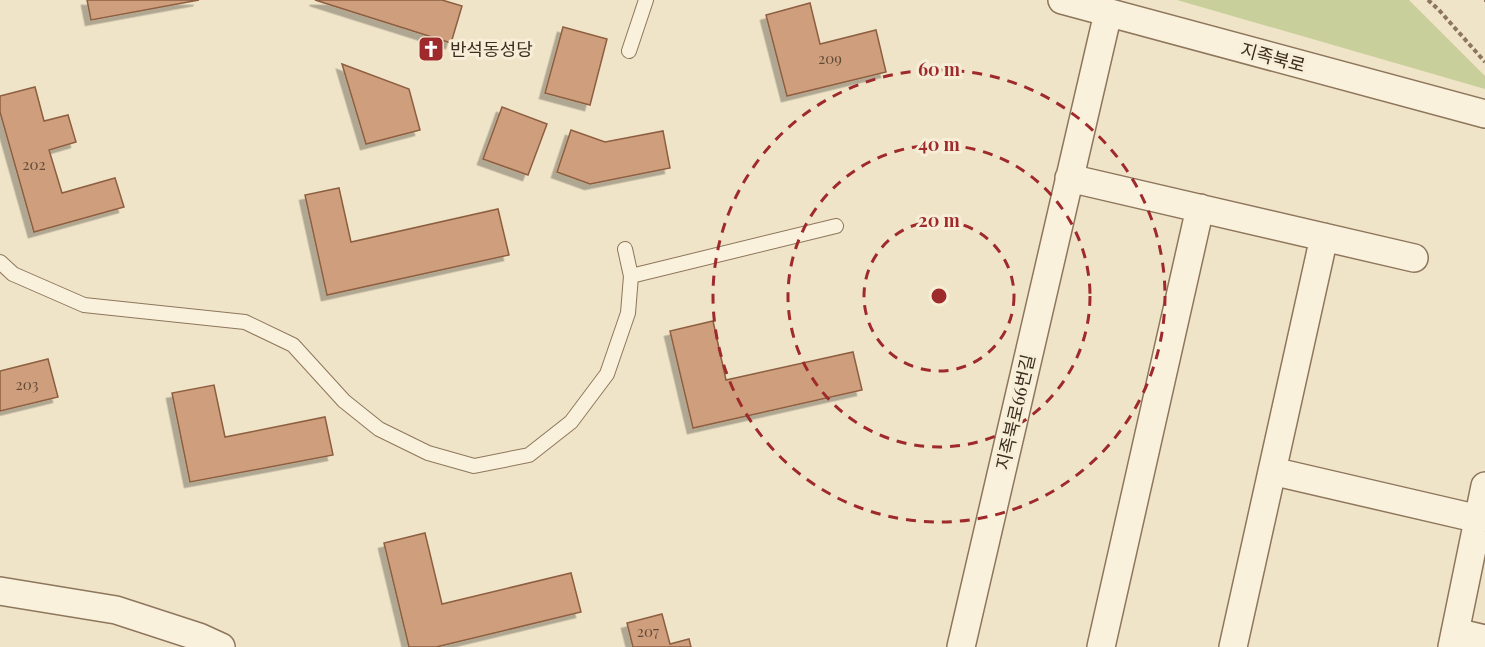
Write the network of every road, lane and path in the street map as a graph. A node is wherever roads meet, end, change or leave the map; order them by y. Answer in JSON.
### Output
{"nodes":[{"id":1,"x":646,"y":0,"type":"edge"},
{"id":2,"x":1062,"y":0,"type":"edge"},
{"id":3,"x":1428,"y":0,"type":"edge"},
{"id":4,"x":1108,"y":13,"type":"junction"},
{"id":5,"x":629,"y":51,"type":"dead end"},
{"id":6,"x":1485,"y":62,"type":"edge"},
{"id":7,"x":1485,"y":114,"type":"edge"},
{"id":8,"x":1069,"y":178,"type":"junction"},
{"id":9,"x":1200,"y":208,"type":"junction"},
{"id":10,"x":836,"y":226,"type":"dead end"},
{"id":11,"x":1324,"y":237,"type":"junction"},
{"id":12,"x":625,"y":249,"type":"dead end"},
{"id":13,"x":1414,"y":258,"type":"dead end"},
{"id":14,"x":0,"y":262,"type":"edge"},
{"id":15,"x":631,"y":276,"type":"junction"},
{"id":16,"x":1272,"y":471,"type":"junction"},
{"id":17,"x":1485,"y":486,"type":"edge"},
{"id":18,"x":1479,"y":519,"type":"junction"},
{"id":19,"x":0,"y":591,"type":"edge"},
{"id":20,"x":1485,"y":639,"type":"edge"},
{"id":21,"x":1454,"y":640,"type":"edge"},
{"id":22,"x":221,"y":647,"type":"edge"},
{"id":23,"x":962,"y":647,"type":"edge"},
{"id":24,"x":1101,"y":647,"type":"edge"},
{"id":25,"x":1233,"y":647,"type":"edge"}],
"edges":[{"from":1,"to":5,"type":"lane"},
{"from":2,"to":4,"type":"street","name":"지족북로"},
{"from":3,"to":6,"type":"path"},
{"from":4,"to":7,"type":"street","name":"지족북로"},
{"from":4,"to":8,"type":"street","name":"지족북로66번길"},
{"from":8,"to":9,"type":"street"},
{"from":8,"to":23,"type":"street","name":"지족북로66번길"},
{"from":9,"to":11,"type":"street"},
{"from":9,"to":24,"type":"street"},
{"from":10,"to":15,"type":"lane"},
{"from":11,"to":13,"type":"street"},
{"from":11,"to":16,"type":"street"},
{"from":12,"to":15,"type":"lane"},
{"from":14,"to":15,"type":"lane"},
{"from":16,"to":18,"type":"street"},
{"from":16,"to":25,"type":"street"},
{"from":17,"to":18,"type":"street"},
{"from":18,"to":21,"type":"street"},
{"from":19,"to":22,"type":"street"},
{"from":20,"to":21,"type":"street"}]}
